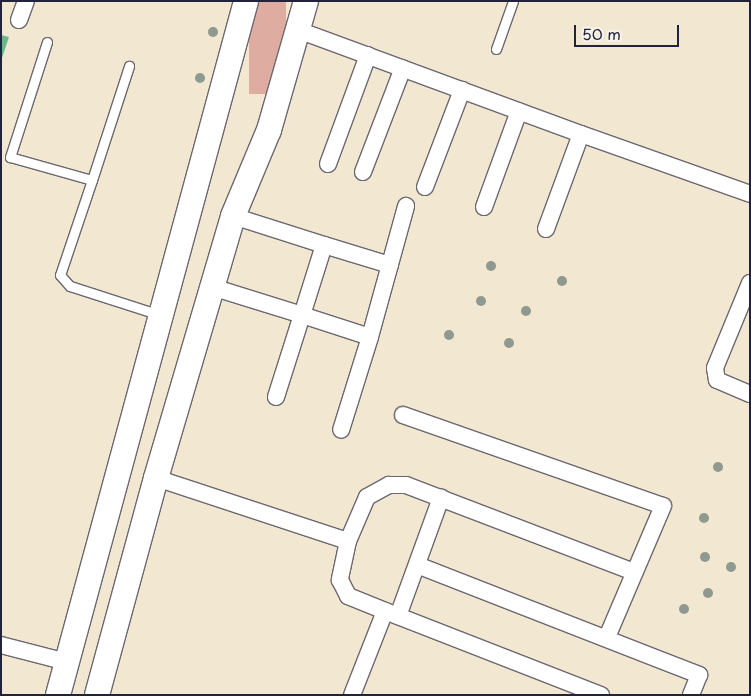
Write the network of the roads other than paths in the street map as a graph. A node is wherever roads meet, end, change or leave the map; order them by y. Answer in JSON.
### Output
{"nodes":[{"id":1,"x":26,"y":1,"type":"edge"},
{"id":2,"x":246,"y":1,"type":"edge"},
{"id":3,"x":306,"y":1,"type":"edge"},
{"id":4,"x":513,"y":1,"type":"edge"},
{"id":5,"x":19,"y":20,"type":"dead end"},
{"id":6,"x":298,"y":30,"type":"junction"},
{"id":7,"x":47,"y":42,"type":"dead end"},
{"id":8,"x":496,"y":49,"type":"dead end"},
{"id":9,"x":368,"y":55,"type":"junction"},
{"id":10,"x":129,"y":66,"type":"dead end"},
{"id":11,"x":403,"y":68,"type":"junction"},
{"id":12,"x":462,"y":90,"type":"junction"},
{"id":13,"x":518,"y":111,"type":"junction"},
{"id":14,"x":581,"y":134,"type":"junction"},
{"id":15,"x":328,"y":164,"type":"dead end"},
{"id":16,"x":363,"y":172,"type":"dead end"},
{"id":17,"x":92,"y":180,"type":"junction"},
{"id":18,"x":425,"y":187,"type":"dead end"},
{"id":19,"x":750,"y":194,"type":"edge"},
{"id":20,"x":406,"y":206,"type":"dead end"},
{"id":21,"x":484,"y":206,"type":"dead end"},
{"id":22,"x":233,"y":216,"type":"junction"},
{"id":23,"x":546,"y":229,"type":"dead end"},
{"id":24,"x":324,"y":245,"type":"junction"},
{"id":25,"x":390,"y":265,"type":"junction"},
{"id":26,"x":750,"y":283,"type":"edge"},
{"id":27,"x":212,"y":287,"type":"junction"},
{"id":28,"x":744,"y":314,"type":"edge"},
{"id":29,"x":163,"y":315,"type":"junction"},
{"id":30,"x":302,"y":315,"type":"junction"},
{"id":31,"x":370,"y":337,"type":"junction"},
{"id":32,"x":750,"y":394,"type":"edge"},
{"id":33,"x":276,"y":397,"type":"dead end"},
{"id":34,"x":403,"y":415,"type":"dead end"},
{"id":35,"x":341,"y":430,"type":"dead end"},
{"id":36,"x":156,"y":478,"type":"junction"},
{"id":37,"x":440,"y":498,"type":"junction"},
{"id":38,"x":102,"y":531,"type":"junction"},
{"id":39,"x":348,"y":541,"type":"junction"},
{"id":40,"x":138,"y":542,"type":"junction"},
{"id":41,"x":417,"y":565,"type":"junction"},
{"id":42,"x":634,"y":572,"type":"junction"},
{"id":43,"x":391,"y":613,"type":"junction"},
{"id":44,"x":607,"y":637,"type":"junction"},
{"id":45,"x":1,"y":645,"type":"edge"},
{"id":46,"x":67,"y":662,"type":"junction"},
{"id":47,"x":58,"y":695,"type":"edge"},
{"id":48,"x":97,"y":695,"type":"edge"},
{"id":49,"x":352,"y":695,"type":"edge"},
{"id":50,"x":601,"y":695,"type":"edge"},
{"id":51,"x":692,"y":695,"type":"edge"}],
"edges":[{"from":1,"to":5,"type":"street"},
{"from":2,"to":29,"type":"main road"},
{"from":3,"to":6,"type":"main road"},
{"from":4,"to":8,"type":"lane"},
{"from":6,"to":9,"type":"street"},
{"from":6,"to":22,"type":"main road"},
{"from":7,"to":17,"type":"lane"},
{"from":9,"to":11,"type":"street"},
{"from":9,"to":15,"type":"street"},
{"from":10,"to":17,"type":"lane"},
{"from":11,"to":12,"type":"street"},
{"from":11,"to":16,"type":"street"},
{"from":12,"to":13,"type":"street"},
{"from":12,"to":18,"type":"street"},
{"from":13,"to":14,"type":"street"},
{"from":13,"to":21,"type":"street"},
{"from":14,"to":19,"type":"street"},
{"from":14,"to":23,"type":"street"},
{"from":17,"to":29,"type":"lane"},
{"from":20,"to":25,"type":"street"},
{"from":22,"to":24,"type":"street"},
{"from":22,"to":27,"type":"main road"},
{"from":24,"to":25,"type":"street"},
{"from":24,"to":30,"type":"street"},
{"from":25,"to":31,"type":"street"},
{"from":26,"to":28,"type":"street"},
{"from":27,"to":30,"type":"street"},
{"from":27,"to":36,"type":"main road"},
{"from":28,"to":32,"type":"street"},
{"from":29,"to":38,"type":"main road"},
{"from":30,"to":31,"type":"street"},
{"from":30,"to":33,"type":"street"},
{"from":31,"to":35,"type":"street"},
{"from":34,"to":42,"type":"street"},
{"from":36,"to":39,"type":"street"},
{"from":36,"to":40,"type":"main road"},
{"from":37,"to":39,"type":"street"},
{"from":37,"to":41,"type":"street"},
{"from":37,"to":42,"type":"street"},
{"from":38,"to":40,"type":"main road"},
{"from":38,"to":46,"type":"main road"},
{"from":39,"to":43,"type":"street"},
{"from":40,"to":48,"type":"main road"},
{"from":41,"to":43,"type":"street"},
{"from":41,"to":44,"type":"street"},
{"from":42,"to":44,"type":"street"},
{"from":43,"to":49,"type":"street"},
{"from":43,"to":50,"type":"street"},
{"from":44,"to":51,"type":"street"},
{"from":45,"to":46,"type":"street"},
{"from":46,"to":47,"type":"main road"}]}
